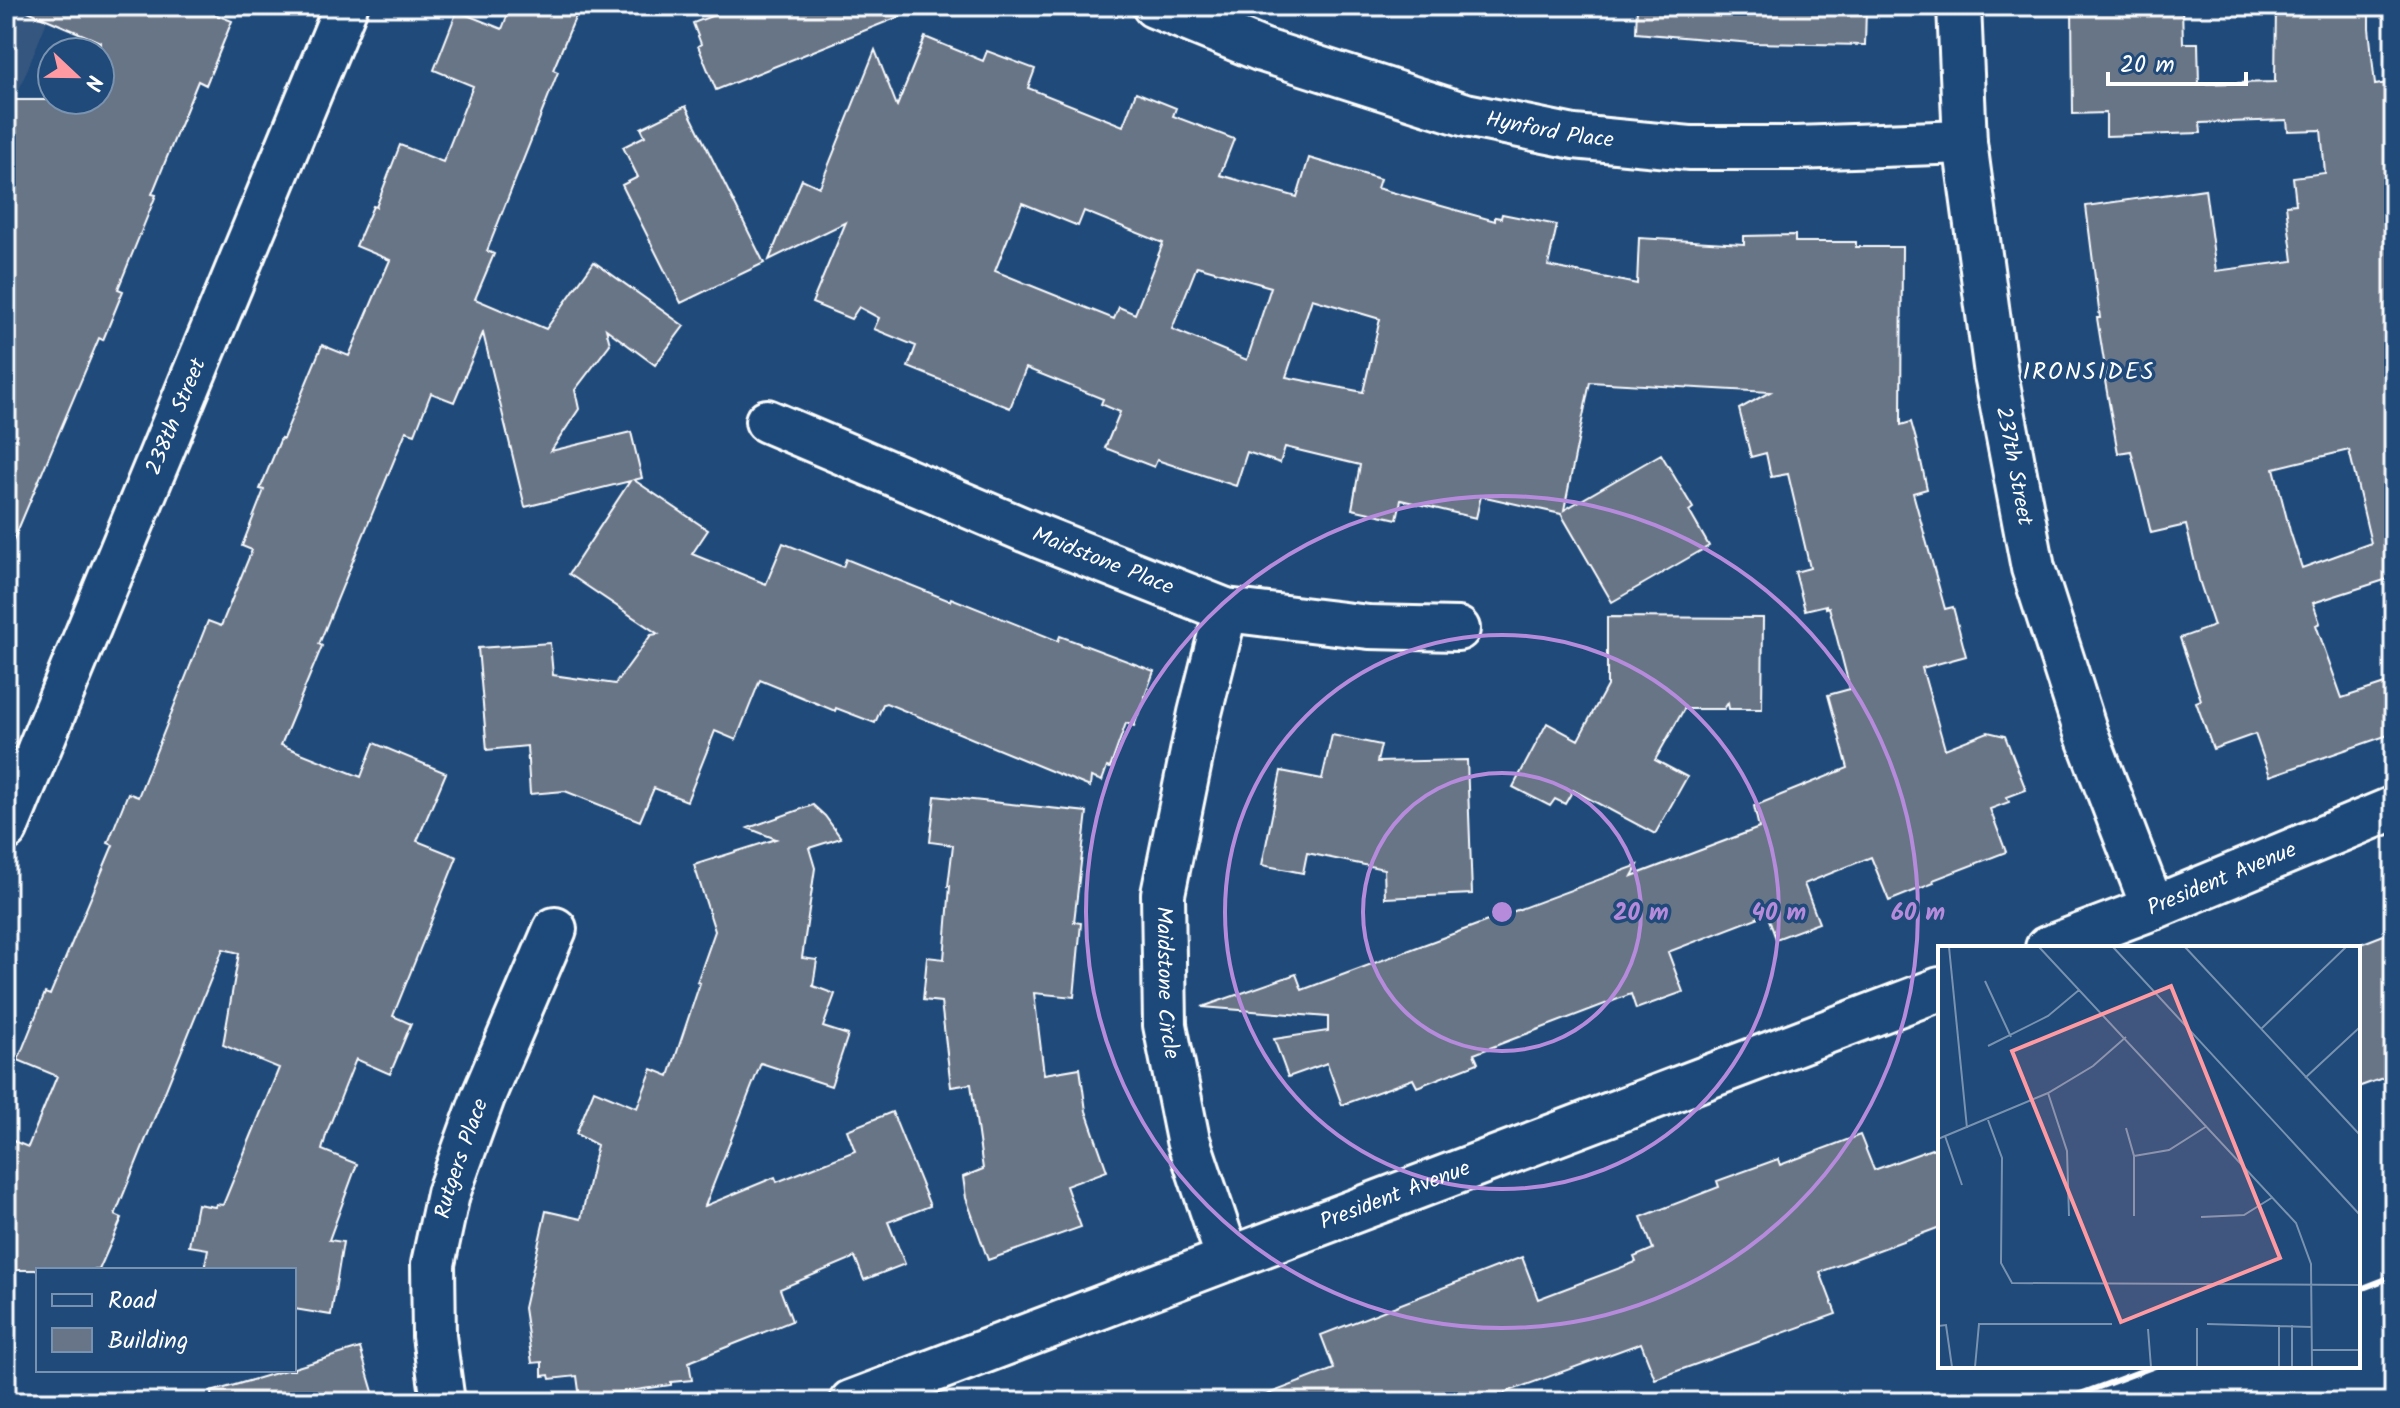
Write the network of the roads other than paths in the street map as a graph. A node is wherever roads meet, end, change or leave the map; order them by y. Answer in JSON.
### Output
{"nodes":[{"id":1,"x":346,"y":6,"type":"edge"},
{"id":2,"x":1154,"y":6,"type":"edge"},
{"id":3,"x":1959,"y":6,"type":"edge"},
{"id":4,"x":1965,"y":142,"type":"junction"},
{"id":5,"x":767,"y":421,"type":"dead end"},
{"id":6,"x":1226,"y":610,"type":"junction"},
{"id":7,"x":1458,"y":629,"type":"dead end"},
{"id":8,"x":2394,"y":808,"type":"edge"},
{"id":9,"x":6,"y":829,"type":"edge"},
{"id":10,"x":2153,"y":908,"type":"junction"},
{"id":11,"x":555,"y":929,"type":"dead end"},
{"id":12,"x":2052,"y":946,"type":"edge"},
{"id":13,"x":1938,"y":990,"type":"edge"},
{"id":14,"x":1228,"y":1259,"type":"junction"},
{"id":15,"x":443,"y":1402,"type":"edge"},
{"id":16,"x":851,"y":1402,"type":"edge"}],
"edges":[{"from":1,"to":9,"type":"street","name":"238th Street"},
{"from":2,"to":4,"type":"street","name":"Hynford Place"},
{"from":3,"to":4,"type":"street","name":"237th Street"},
{"from":4,"to":10,"type":"street","name":"237th Street"},
{"from":5,"to":6,"type":"street","name":"Maidstone Place"},
{"from":6,"to":7,"type":"street","name":"Maidstone Place"},
{"from":6,"to":14,"type":"street","name":"Maidstone Circle"},
{"from":8,"to":10,"type":"street","name":"President Avenue"},
{"from":10,"to":12,"type":"street","name":"President Avenue"},
{"from":11,"to":15,"type":"street","name":"Rutgers Place"},
{"from":13,"to":14,"type":"street","name":"President Avenue"},
{"from":14,"to":16,"type":"street","name":"President Avenue"}]}
